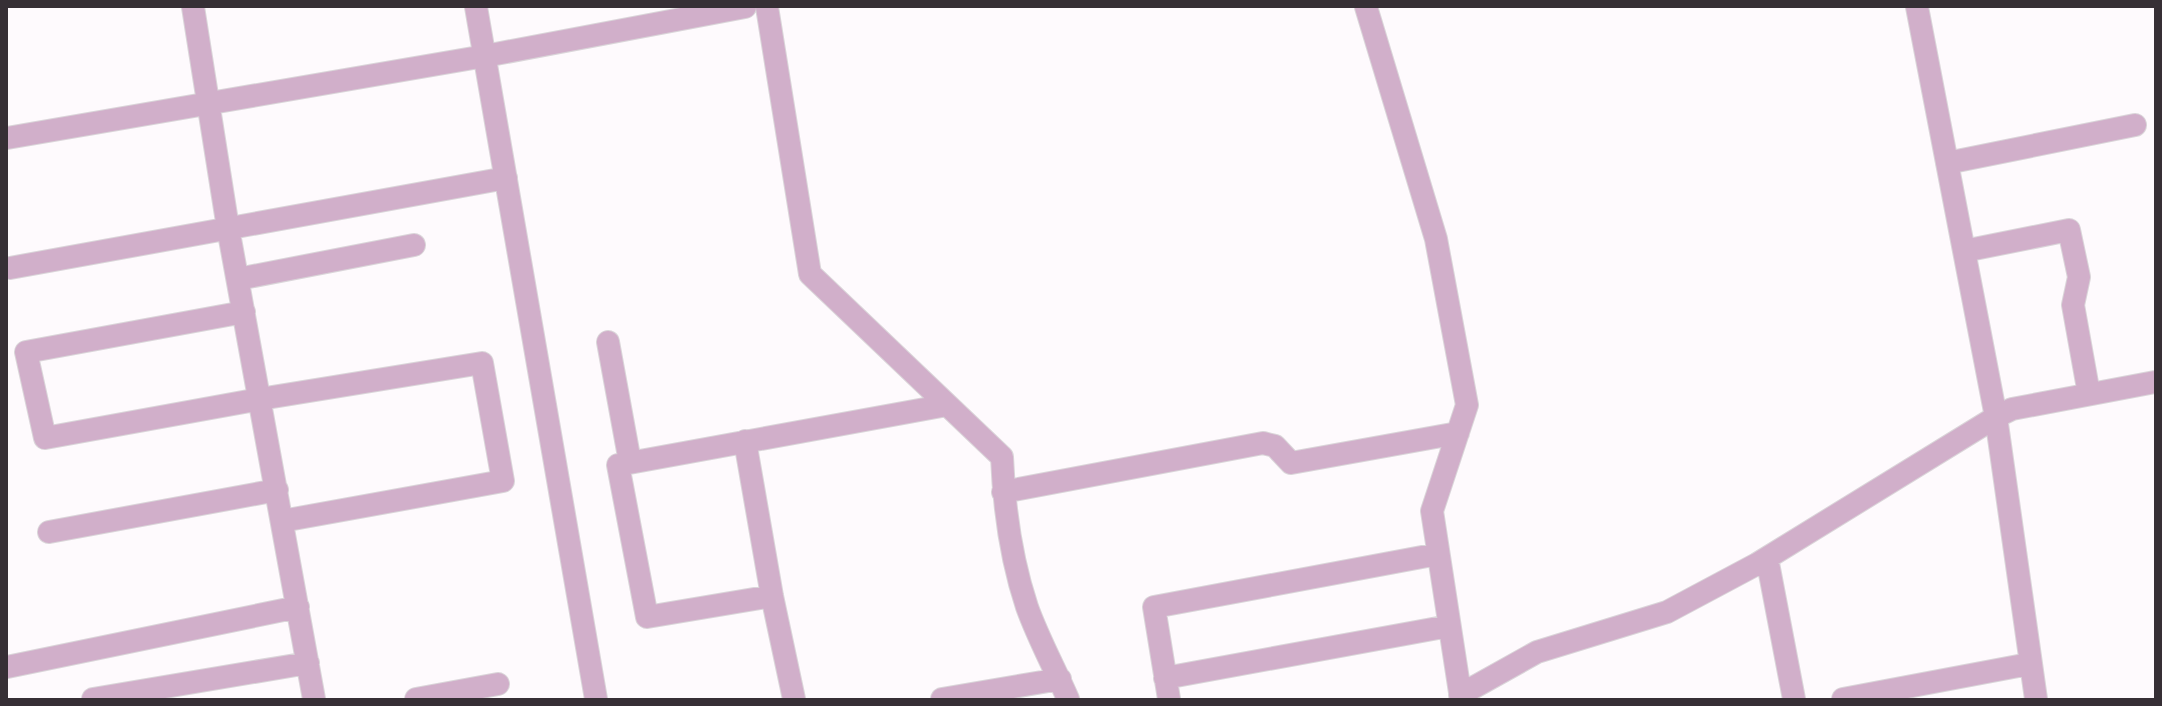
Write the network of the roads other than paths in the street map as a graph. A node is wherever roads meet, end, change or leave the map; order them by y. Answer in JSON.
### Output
{"nodes":[{"id":1,"x":193,"y":7,"type":"edge"},
{"id":2,"x":476,"y":7,"type":"edge"},
{"id":3,"x":746,"y":7,"type":"edge"},
{"id":4,"x":767,"y":7,"type":"edge"},
{"id":5,"x":1366,"y":7,"type":"edge"},
{"id":6,"x":1917,"y":7,"type":"edge"},
{"id":7,"x":485,"y":56,"type":"junction"},
{"id":8,"x":209,"y":102,"type":"junction"},
{"id":9,"x":2135,"y":125,"type":"dead end"},
{"id":10,"x":7,"y":138,"type":"edge"},
{"id":11,"x":1947,"y":163,"type":"junction"},
{"id":12,"x":506,"y":178,"type":"junction"},
{"id":13,"x":228,"y":228,"type":"junction"},
{"id":14,"x":414,"y":245,"type":"dead end"},
{"id":15,"x":1964,"y":251,"type":"junction"},
{"id":16,"x":10,"y":268,"type":"dead end"},
{"id":17,"x":238,"y":279,"type":"junction"},
{"id":18,"x":244,"y":312,"type":"junction"},
{"id":19,"x":608,"y":342,"type":"dead end"},
{"id":20,"x":2155,"y":382,"type":"edge"},
{"id":21,"x":2089,"y":394,"type":"junction"},
{"id":22,"x":260,"y":399,"type":"junction"},
{"id":23,"x":947,"y":405,"type":"junction"},
{"id":24,"x":1996,"y":417,"type":"junction"},
{"id":25,"x":1458,"y":433,"type":"junction"},
{"id":26,"x":745,"y":441,"type":"junction"},
{"id":27,"x":630,"y":462,"type":"junction"},
{"id":28,"x":277,"y":490,"type":"junction"},
{"id":29,"x":1004,"y":492,"type":"junction"},
{"id":30,"x":282,"y":521,"type":"junction"},
{"id":31,"x":49,"y":532,"type":"dead end"},
{"id":32,"x":1438,"y":554,"type":"junction"},
{"id":33,"x":1768,"y":558,"type":"junction"},
{"id":34,"x":772,"y":596,"type":"junction"},
{"id":35,"x":298,"y":606,"type":"junction"},
{"id":36,"x":1449,"y":626,"type":"junction"},
{"id":37,"x":308,"y":663,"type":"junction"},
{"id":38,"x":2029,"y":664,"type":"junction"},
{"id":39,"x":7,"y":667,"type":"edge"},
{"id":40,"x":1165,"y":678,"type":"junction"},
{"id":41,"x":1060,"y":679,"type":"junction"},
{"id":42,"x":498,"y":684,"type":"dead end"},
{"id":43,"x":1461,"y":697,"type":"edge"},
{"id":44,"x":93,"y":699,"type":"edge"},
{"id":45,"x":314,"y":699,"type":"edge"},
{"id":46,"x":416,"y":699,"type":"edge"},
{"id":47,"x":596,"y":699,"type":"edge"},
{"id":48,"x":794,"y":699,"type":"edge"},
{"id":49,"x":942,"y":699,"type":"edge"},
{"id":50,"x":1068,"y":699,"type":"edge"},
{"id":51,"x":1169,"y":699,"type":"edge"},
{"id":52,"x":1794,"y":699,"type":"edge"},
{"id":53,"x":1843,"y":699,"type":"edge"},
{"id":54,"x":2036,"y":699,"type":"edge"}],
"edges":[{"from":1,"to":8,"type":"street"},
{"from":2,"to":7,"type":"street"},
{"from":3,"to":7,"type":"street"},
{"from":4,"to":23,"type":"street"},
{"from":5,"to":25,"type":"street"},
{"from":6,"to":11,"type":"street"},
{"from":7,"to":8,"type":"street"},
{"from":7,"to":12,"type":"street"},
{"from":8,"to":10,"type":"street"},
{"from":8,"to":13,"type":"street"},
{"from":9,"to":11,"type":"street"},
{"from":11,"to":15,"type":"street"},
{"from":12,"to":13,"type":"street"},
{"from":12,"to":47,"type":"street"},
{"from":13,"to":16,"type":"street"},
{"from":13,"to":17,"type":"street"},
{"from":14,"to":17,"type":"street"},
{"from":15,"to":21,"type":"street"},
{"from":15,"to":24,"type":"street"},
{"from":17,"to":18,"type":"street"},
{"from":18,"to":22,"type":"street"},
{"from":18,"to":22,"type":"street"},
{"from":19,"to":27,"type":"street"},
{"from":20,"to":21,"type":"street"},
{"from":21,"to":24,"type":"street"},
{"from":22,"to":28,"type":"street"},
{"from":22,"to":30,"type":"street"},
{"from":23,"to":26,"type":"street"},
{"from":23,"to":29,"type":"street"},
{"from":24,"to":33,"type":"street"},
{"from":24,"to":38,"type":"street"},
{"from":25,"to":29,"type":"street"},
{"from":25,"to":32,"type":"street"},
{"from":26,"to":27,"type":"street"},
{"from":26,"to":34,"type":"street"},
{"from":27,"to":34,"type":"street"},
{"from":28,"to":30,"type":"street"},
{"from":28,"to":31,"type":"street"},
{"from":29,"to":41,"type":"street"},
{"from":30,"to":35,"type":"street"},
{"from":32,"to":36,"type":"street"},
{"from":32,"to":40,"type":"street"},
{"from":33,"to":43,"type":"street"},
{"from":33,"to":52,"type":"street"},
{"from":34,"to":48,"type":"street"},
{"from":35,"to":37,"type":"street"},
{"from":35,"to":39,"type":"street"},
{"from":36,"to":40,"type":"street"},
{"from":36,"to":43,"type":"street"},
{"from":37,"to":44,"type":"street"},
{"from":37,"to":45,"type":"street"},
{"from":38,"to":53,"type":"street"},
{"from":38,"to":54,"type":"street"},
{"from":40,"to":51,"type":"street"},
{"from":41,"to":49,"type":"street"},
{"from":41,"to":50,"type":"street"},
{"from":42,"to":46,"type":"street"}]}
